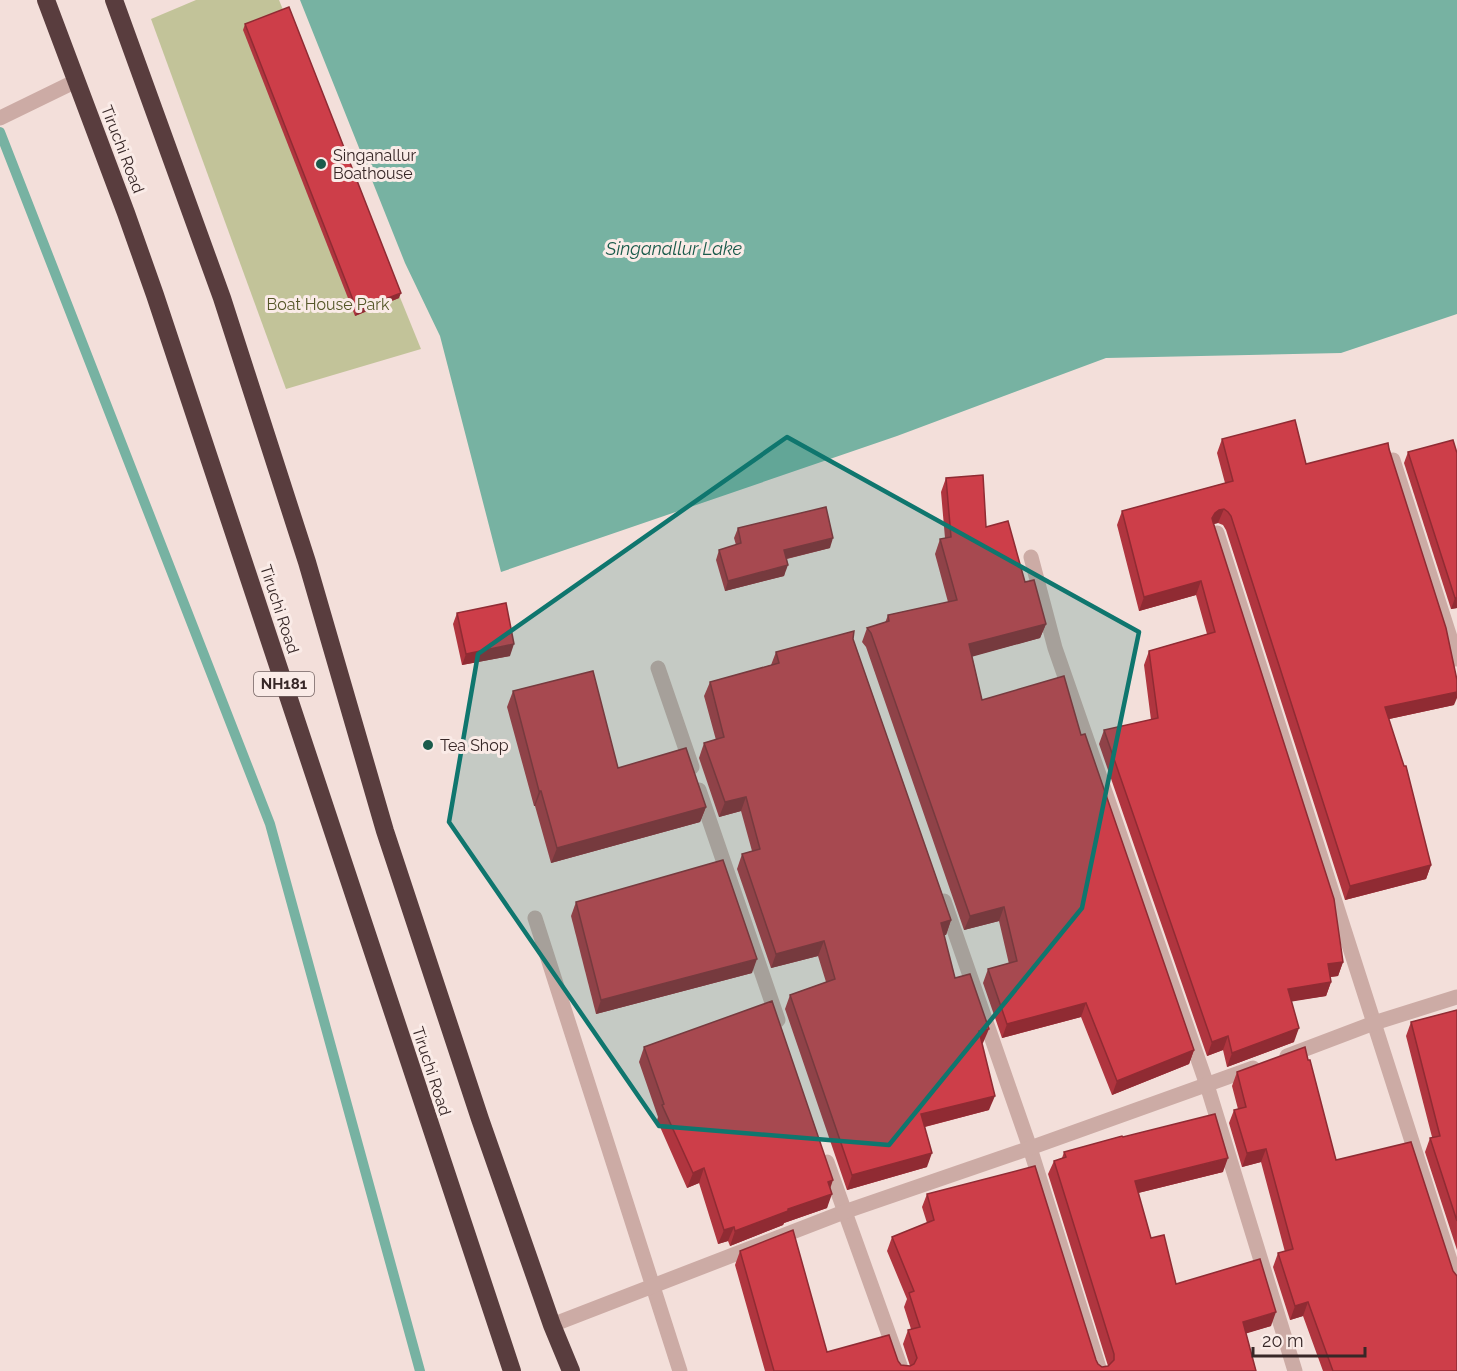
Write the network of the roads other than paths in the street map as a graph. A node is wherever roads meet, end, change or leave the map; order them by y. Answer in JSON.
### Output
{"nodes":[{"id":1,"x":46,"y":0,"type":"edge"},
{"id":2,"x":114,"y":0,"type":"edge"},
{"id":3,"x":76,"y":81,"type":"junction"},
{"id":4,"x":0,"y":118,"type":"edge"},
{"id":5,"x":1393,"y":460,"type":"edge"},
{"id":6,"x":1217,"y":533,"type":"edge"},
{"id":7,"x":1031,"y":557,"type":"dead end"},
{"id":8,"x":1457,"y":659,"type":"edge"},
{"id":9,"x":657,"y":668,"type":"dead end"},
{"id":10,"x":940,"y":888,"type":"edge"},
{"id":11,"x":535,"y":918,"type":"dead end"},
{"id":12,"x":1457,"y":998,"type":"edge"},
{"id":13,"x":1374,"y":1023,"type":"junction"},
{"id":14,"x":782,"y":1030,"type":"edge"},
{"id":15,"x":1207,"y":1085,"type":"junction"},
{"id":16,"x":820,"y":1144,"type":"edge"},
{"id":17,"x":1030,"y":1148,"type":"junction"},
{"id":18,"x":844,"y":1212,"type":"junction"},
{"id":19,"x":1457,"y":1282,"type":"edge"},
{"id":20,"x":653,"y":1286,"type":"junction"},
{"id":21,"x":552,"y":1325,"type":"junction"},
{"id":22,"x":512,"y":1371,"type":"edge"},
{"id":23,"x":571,"y":1371,"type":"edge"},
{"id":24,"x":680,"y":1371,"type":"edge"},
{"id":25,"x":902,"y":1371,"type":"edge"},
{"id":26,"x":1100,"y":1371,"type":"edge"},
{"id":27,"x":1295,"y":1371,"type":"edge"}],
"edges":[{"from":1,"to":3,"type":"highway","name":"Tiruchi Road","number":"NH181"},
{"from":2,"to":21,"type":"highway","number":"NH181"},
{"from":3,"to":4,"type":"street"},
{"from":3,"to":22,"type":"highway","name":"Tiruchi Road","number":"NH181"},
{"from":5,"to":8,"type":"street"},
{"from":6,"to":13,"type":"street"},
{"from":7,"to":15,"type":"street"},
{"from":9,"to":14,"type":"street"},
{"from":10,"to":17,"type":"street"},
{"from":11,"to":20,"type":"street"},
{"from":12,"to":13,"type":"street"},
{"from":13,"to":15,"type":"street"},
{"from":13,"to":19,"type":"street"},
{"from":15,"to":17,"type":"street"},
{"from":15,"to":27,"type":"street"},
{"from":16,"to":18,"type":"street"},
{"from":17,"to":18,"type":"street"},
{"from":17,"to":26,"type":"street"},
{"from":18,"to":20,"type":"street"},
{"from":18,"to":25,"type":"street"},
{"from":20,"to":21,"type":"street"},
{"from":20,"to":24,"type":"street"},
{"from":21,"to":23,"type":"highway","number":"NH181"}]}
